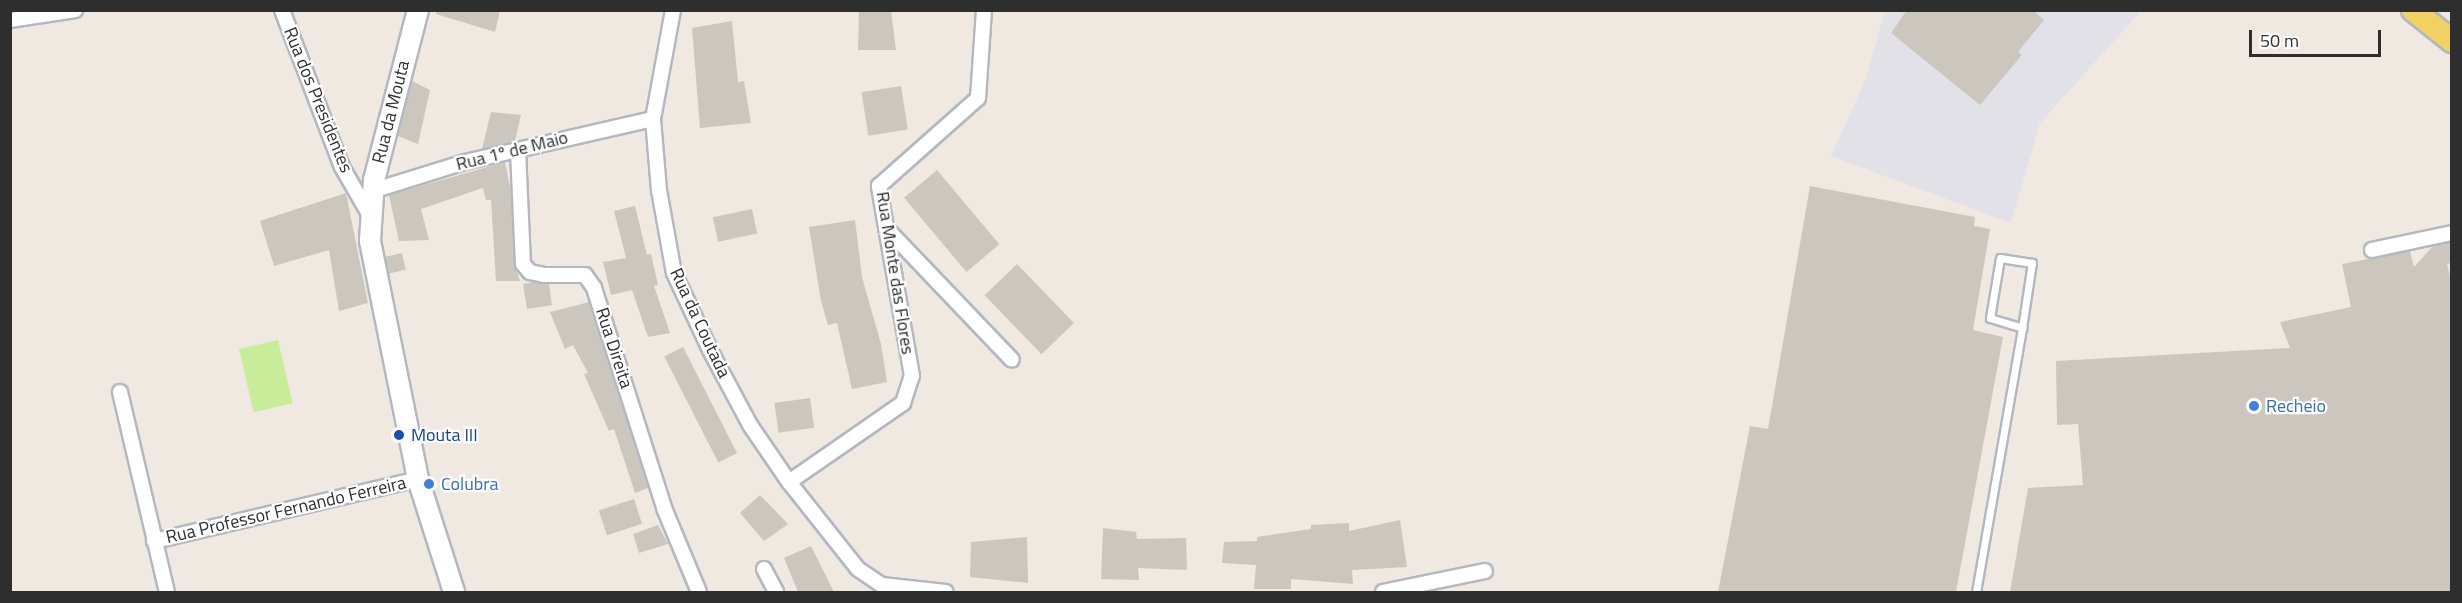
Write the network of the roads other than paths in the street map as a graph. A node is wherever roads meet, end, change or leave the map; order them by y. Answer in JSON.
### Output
{"nodes":[{"id":1,"x":75,"y":10,"type":"edge"},
{"id":2,"x":282,"y":10,"type":"edge"},
{"id":3,"x":418,"y":10,"type":"edge"},
{"id":4,"x":673,"y":10,"type":"edge"},
{"id":5,"x":984,"y":10,"type":"edge"},
{"id":6,"x":2413,"y":10,"type":"edge"},
{"id":7,"x":10,"y":20,"type":"edge"},
{"id":8,"x":2451,"y":41,"type":"edge"},
{"id":9,"x":653,"y":119,"type":"junction"},
{"id":10,"x":518,"y":150,"type":"junction"},
{"id":11,"x":364,"y":190,"type":"junction"},
{"id":12,"x":886,"y":228,"type":"junction"},
{"id":13,"x":2451,"y":232,"type":"edge"},
{"id":14,"x":2372,"y":250,"type":"dead end"},
{"id":15,"x":2022,"y":328,"type":"junction"},
{"id":16,"x":1012,"y":360,"type":"dead end"},
{"id":17,"x":120,"y":392,"type":"dead end"},
{"id":18,"x":418,"y":479,"type":"junction"},
{"id":19,"x":789,"y":483,"type":"junction"},
{"id":20,"x":154,"y":541,"type":"junction"},
{"id":21,"x":765,"y":569,"type":"dead end"},
{"id":22,"x":1485,"y":571,"type":"dead end"},
{"id":23,"x":880,"y":589,"type":"edge"},
{"id":24,"x":167,"y":592,"type":"edge"},
{"id":25,"x":454,"y":592,"type":"edge"},
{"id":26,"x":699,"y":592,"type":"edge"},
{"id":27,"x":776,"y":592,"type":"edge"},
{"id":28,"x":946,"y":592,"type":"edge"},
{"id":29,"x":1383,"y":592,"type":"edge"},
{"id":30,"x":1976,"y":592,"type":"edge"}],
"edges":[{"from":1,"to":7,"type":"street"},
{"from":2,"to":11,"type":"street","name":"Rua dos Presidentes"},
{"from":3,"to":11,"type":"main road","name":"Rua da Mouta"},
{"from":4,"to":9,"type":"street","name":"Rua da Coutada"},
{"from":5,"to":12,"type":"street","name":"Rua Monte das Flores"},
{"from":6,"to":8,"type":"main road"},
{"from":9,"to":10,"type":"street","name":"Rua 1º de Maio"},
{"from":9,"to":19,"type":"street","name":"Rua da Coutada"},
{"from":10,"to":11,"type":"street","name":"Rua 1º de Maio"},
{"from":10,"to":26,"type":"street","name":"Rua Direita"},
{"from":11,"to":18,"type":"main road","name":"Rua da Mouta"},
{"from":12,"to":16,"type":"street"},
{"from":12,"to":19,"type":"street","name":"Rua Monte das Flores"},
{"from":13,"to":14,"type":"street"},
{"from":15,"to":15,"type":"lane"},
{"from":15,"to":30,"type":"lane"},
{"from":17,"to":20,"type":"street"},
{"from":18,"to":20,"type":"street","name":"Rua Professor Fernando Ferreira"},
{"from":18,"to":25,"type":"main road","name":"Rua da Mouta"},
{"from":19,"to":23,"type":"street","name":"Rua da Coutada"},
{"from":20,"to":24,"type":"street"},
{"from":21,"to":27,"type":"street"},
{"from":22,"to":29,"type":"street"},
{"from":23,"to":28,"type":"street"}]}
